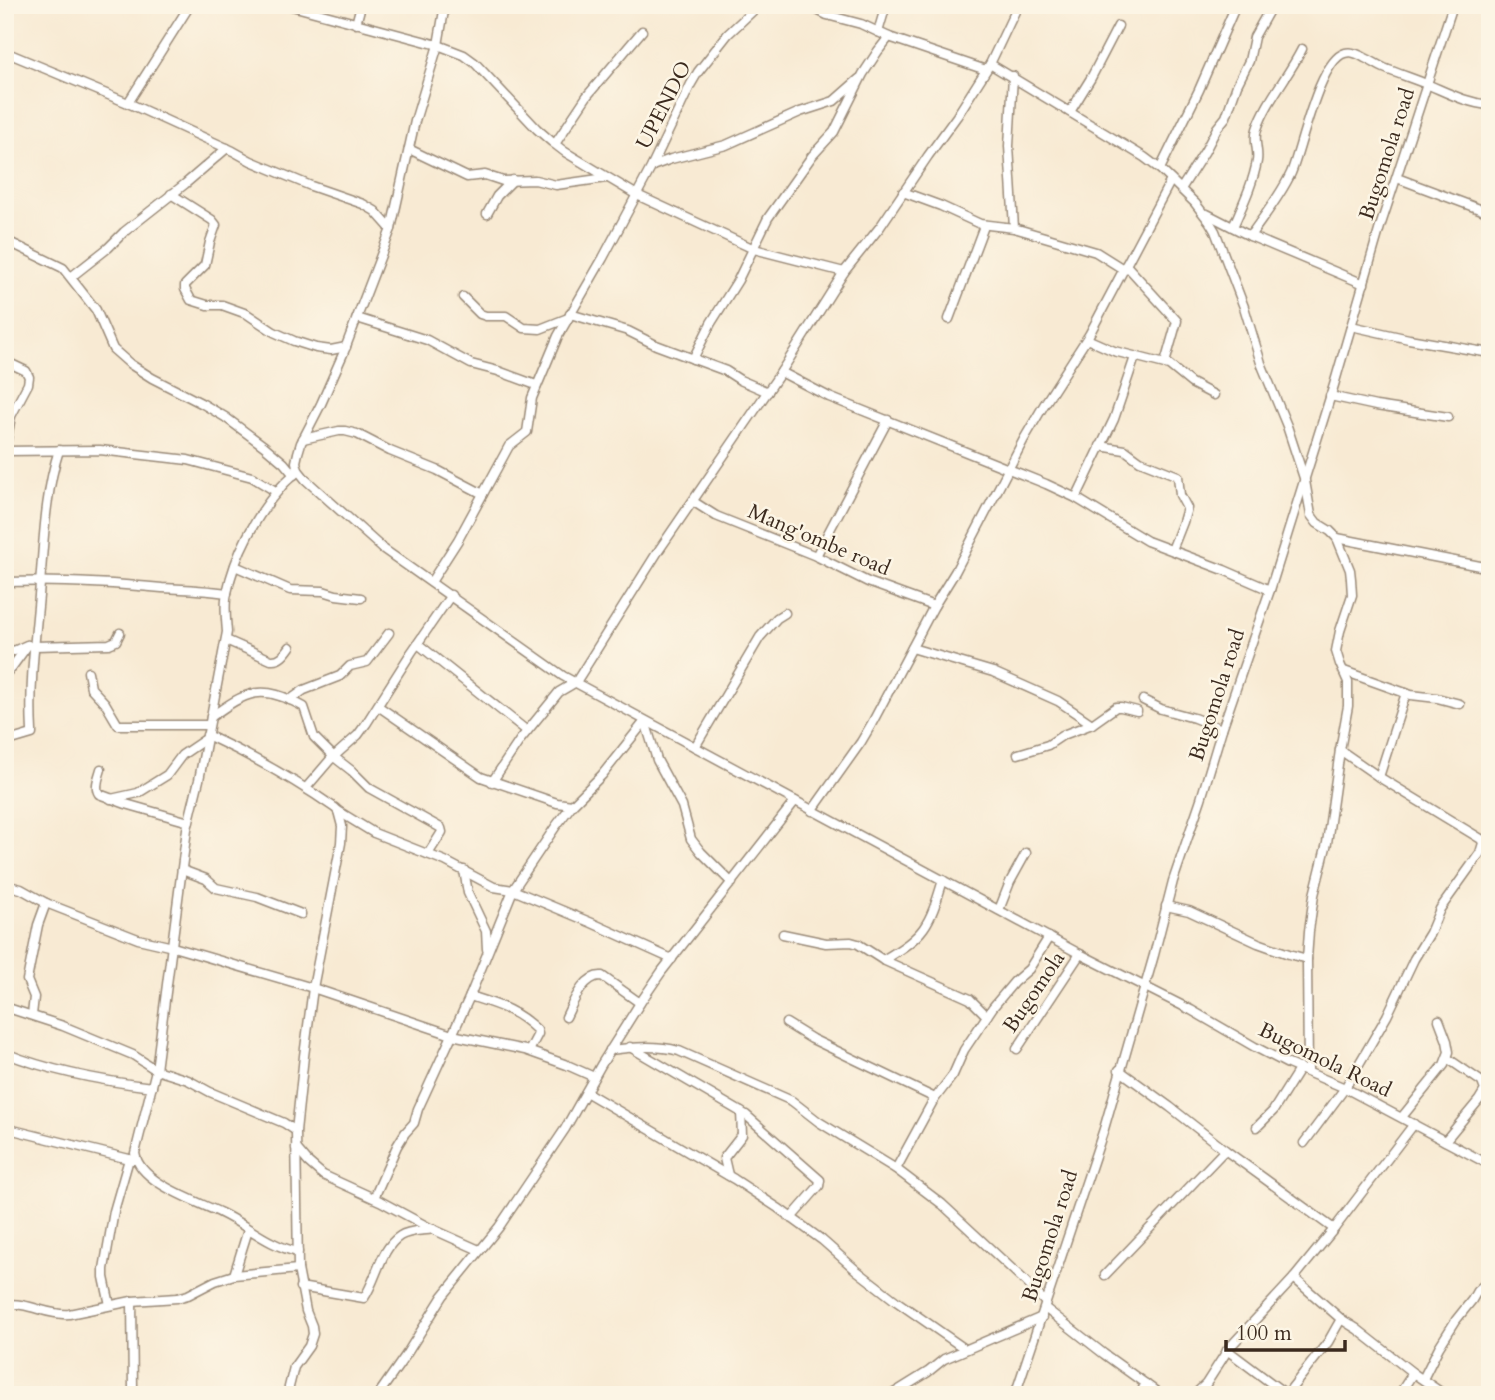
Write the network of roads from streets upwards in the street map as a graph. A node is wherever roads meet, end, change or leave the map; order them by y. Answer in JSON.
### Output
{"nodes":[{"id":1,"x":190,"y":5,"type":"edge"},
{"id":2,"x":288,"y":5,"type":"edge"},
{"id":3,"x":361,"y":5,"type":"edge"},
{"id":4,"x":445,"y":5,"type":"edge"},
{"id":5,"x":759,"y":5,"type":"edge"},
{"id":6,"x":807,"y":5,"type":"edge"},
{"id":7,"x":886,"y":5,"type":"edge"},
{"id":8,"x":1018,"y":5,"type":"edge"},
{"id":9,"x":1236,"y":5,"type":"edge"},
{"id":10,"x":1272,"y":5,"type":"edge"},
{"id":11,"x":1453,"y":5,"type":"edge"},
{"id":12,"x":356,"y":24,"type":"junction"},
{"id":13,"x":1118,"y":26,"type":"dead end"},
{"id":14,"x":642,"y":31,"type":"dead end"},
{"id":15,"x":878,"y":32,"type":"junction"},
{"id":16,"x":889,"y":37,"type":"junction"},
{"id":17,"x":438,"y":46,"type":"junction"},
{"id":18,"x":1302,"y":49,"type":"dead end"},
{"id":19,"x":5,"y":52,"type":"edge"},
{"id":20,"x":988,"y":67,"type":"junction"},
{"id":21,"x":863,"y":74,"type":"junction"},
{"id":22,"x":1013,"y":76,"type":"junction"},
{"id":23,"x":1428,"y":85,"type":"junction"},
{"id":24,"x":128,"y":103,"type":"junction"},
{"id":25,"x":1490,"y":105,"type":"edge"},
{"id":26,"x":1070,"y":112,"type":"junction"},
{"id":27,"x":555,"y":144,"type":"junction"},
{"id":28,"x":227,"y":149,"type":"junction"},
{"id":29,"x":409,"y":149,"type":"junction"},
{"id":30,"x":652,"y":166,"type":"junction"},
{"id":31,"x":1160,"y":169,"type":"junction"},
{"id":32,"x":1397,"y":177,"type":"junction"},
{"id":33,"x":608,"y":178,"type":"junction"},
{"id":34,"x":513,"y":180,"type":"junction"},
{"id":35,"x":1171,"y":180,"type":"junction"},
{"id":36,"x":1181,"y":190,"type":"junction"},
{"id":37,"x":903,"y":192,"type":"junction"},
{"id":38,"x":172,"y":194,"type":"junction"},
{"id":39,"x":637,"y":195,"type":"junction"},
{"id":40,"x":1202,"y":211,"type":"junction"},
{"id":41,"x":1490,"y":213,"type":"edge"},
{"id":42,"x":487,"y":214,"type":"dead end"},
{"id":43,"x":984,"y":226,"type":"junction"},
{"id":44,"x":1233,"y":227,"type":"junction"},
{"id":45,"x":1014,"y":228,"type":"junction"},
{"id":46,"x":391,"y":229,"type":"junction"},
{"id":47,"x":1250,"y":236,"type":"junction"},
{"id":48,"x":5,"y":240,"type":"edge"},
{"id":49,"x":754,"y":249,"type":"junction"},
{"id":50,"x":1125,"y":267,"type":"junction"},
{"id":51,"x":844,"y":272,"type":"junction"},
{"id":52,"x":71,"y":277,"type":"junction"},
{"id":53,"x":1364,"y":284,"type":"junction"},
{"id":54,"x":463,"y":297,"type":"dead end"},
{"id":55,"x":569,"y":316,"type":"junction"},
{"id":56,"x":357,"y":318,"type":"junction"},
{"id":57,"x":949,"y":319,"type":"dead end"},
{"id":58,"x":1351,"y":326,"type":"junction"},
{"id":59,"x":1087,"y":339,"type":"junction"},
{"id":60,"x":345,"y":347,"type":"junction"},
{"id":61,"x":1490,"y":352,"type":"edge"},
{"id":62,"x":1135,"y":357,"type":"junction"},
{"id":63,"x":693,"y":359,"type":"junction"},
{"id":64,"x":5,"y":361,"type":"edge"},
{"id":65,"x":1165,"y":363,"type":"junction"},
{"id":66,"x":781,"y":372,"type":"junction"},
{"id":67,"x":536,"y":385,"type":"junction"},
{"id":68,"x":768,"y":391,"type":"junction"},
{"id":69,"x":1214,"y":395,"type":"dead end"},
{"id":70,"x":1330,"y":396,"type":"junction"},
{"id":71,"x":1448,"y":417,"type":"dead end"},
{"id":72,"x":888,"y":420,"type":"junction"},
{"id":73,"x":303,"y":439,"type":"junction"},
{"id":74,"x":1100,"y":446,"type":"junction"},
{"id":75,"x":59,"y":450,"type":"junction"},
{"id":76,"x":5,"y":451,"type":"edge"},
{"id":77,"x":1009,"y":469,"type":"junction"},
{"id":78,"x":296,"y":472,"type":"junction"},
{"id":79,"x":1305,"y":481,"type":"junction"},
{"id":80,"x":277,"y":492,"type":"junction"},
{"id":81,"x":483,"y":494,"type":"junction"},
{"id":82,"x":1076,"y":498,"type":"junction"},
{"id":83,"x":694,"y":502,"type":"junction"},
{"id":84,"x":1337,"y":538,"type":"junction"},
{"id":85,"x":1172,"y":550,"type":"junction"},
{"id":86,"x":816,"y":556,"type":"junction"},
{"id":87,"x":235,"y":566,"type":"junction"},
{"id":88,"x":1490,"y":568,"type":"edge"},
{"id":89,"x":40,"y":581,"type":"junction"},
{"id":90,"x":5,"y":582,"type":"edge"},
{"id":91,"x":431,"y":582,"type":"junction"},
{"id":92,"x":1270,"y":590,"type":"junction"},
{"id":93,"x":227,"y":593,"type":"junction"},
{"id":94,"x":451,"y":595,"type":"junction"},
{"id":95,"x":361,"y":598,"type":"dead end"},
{"id":96,"x":934,"y":606,"type":"junction"},
{"id":97,"x":785,"y":613,"type":"dead end"},
{"id":98,"x":120,"y":633,"type":"dead end"},
{"id":99,"x":389,"y":634,"type":"dead end"},
{"id":100,"x":226,"y":640,"type":"junction"},
{"id":101,"x":33,"y":643,"type":"junction"},
{"id":102,"x":418,"y":644,"type":"junction"},
{"id":103,"x":290,"y":647,"type":"dead end"},
{"id":104,"x":5,"y":648,"type":"edge"},
{"id":105,"x":912,"y":649,"type":"junction"},
{"id":106,"x":1344,"y":671,"type":"junction"},
{"id":107,"x":88,"y":672,"type":"dead end"},
{"id":108,"x":5,"y":674,"type":"edge"},
{"id":109,"x":576,"y":682,"type":"junction"},
{"id":110,"x":1406,"y":693,"type":"junction"},
{"id":111,"x":290,"y":700,"type":"junction"},
{"id":112,"x":1143,"y":700,"type":"dead end"},
{"id":113,"x":1460,"y":704,"type":"dead end"},
{"id":114,"x":378,"y":706,"type":"junction"},
{"id":115,"x":1137,"y":710,"type":"dead end"},
{"id":116,"x":210,"y":721,"type":"junction"},
{"id":117,"x":645,"y":721,"type":"junction"},
{"id":118,"x":1092,"y":724,"type":"junction"},
{"id":119,"x":1222,"y":729,"type":"junction"},
{"id":120,"x":527,"y":731,"type":"junction"},
{"id":121,"x":207,"y":737,"type":"junction"},
{"id":122,"x":5,"y":742,"type":"edge"},
{"id":123,"x":695,"y":747,"type":"junction"},
{"id":124,"x":1340,"y":750,"type":"junction"},
{"id":125,"x":1018,"y":754,"type":"dead end"},
{"id":126,"x":334,"y":757,"type":"junction"},
{"id":127,"x":101,"y":769,"type":"dead end"},
{"id":128,"x":1379,"y":777,"type":"junction"},
{"id":129,"x":492,"y":782,"type":"junction"},
{"id":130,"x":306,"y":788,"type":"junction"},
{"id":131,"x":111,"y":799,"type":"junction"},
{"id":132,"x":795,"y":801,"type":"junction"},
{"id":133,"x":572,"y":805,"type":"junction"},
{"id":134,"x":338,"y":811,"type":"junction"},
{"id":135,"x":812,"y":811,"type":"junction"},
{"id":136,"x":189,"y":822,"type":"junction"},
{"id":137,"x":1026,"y":853,"type":"dead end"},
{"id":138,"x":429,"y":854,"type":"junction"},
{"id":139,"x":182,"y":870,"type":"junction"},
{"id":140,"x":464,"y":870,"type":"junction"},
{"id":141,"x":943,"y":880,"type":"junction"},
{"id":142,"x":732,"y":883,"type":"junction"},
{"id":143,"x":5,"y":885,"type":"edge"},
{"id":144,"x":513,"y":890,"type":"junction"},
{"id":145,"x":46,"y":903,"type":"junction"},
{"id":146,"x":1166,"y":906,"type":"junction"},
{"id":147,"x":999,"y":910,"type":"junction"},
{"id":148,"x":301,"y":914,"type":"dead end"},
{"id":149,"x":783,"y":934,"type":"dead end"},
{"id":150,"x":1049,"y":937,"type":"junction"},
{"id":151,"x":173,"y":947,"type":"junction"},
{"id":152,"x":1080,"y":954,"type":"junction"},
{"id":153,"x":486,"y":956,"type":"junction"},
{"id":154,"x":1307,"y":958,"type":"junction"},
{"id":155,"x":672,"y":959,"type":"junction"},
{"id":156,"x":883,"y":960,"type":"junction"},
{"id":157,"x":1145,"y":986,"type":"junction"},
{"id":158,"x":313,"y":988,"type":"junction"},
{"id":159,"x":470,"y":996,"type":"junction"},
{"id":160,"x":640,"y":1003,"type":"junction"},
{"id":161,"x":5,"y":1007,"type":"edge"},
{"id":162,"x":32,"y":1015,"type":"junction"},
{"id":163,"x":987,"y":1016,"type":"junction"},
{"id":164,"x":566,"y":1017,"type":"dead end"},
{"id":165,"x":1439,"y":1020,"type":"dead end"},
{"id":166,"x":786,"y":1023,"type":"dead end"},
{"id":167,"x":452,"y":1035,"type":"junction"},
{"id":168,"x":630,"y":1047,"type":"junction"},
{"id":169,"x":1017,"y":1049,"type":"dead end"},
{"id":170,"x":610,"y":1050,"type":"junction"},
{"id":171,"x":529,"y":1051,"type":"junction"},
{"id":172,"x":5,"y":1053,"type":"edge"},
{"id":173,"x":1447,"y":1058,"type":"junction"},
{"id":174,"x":156,"y":1070,"type":"junction"},
{"id":175,"x":1119,"y":1070,"type":"junction"},
{"id":176,"x":1304,"y":1070,"type":"junction"},
{"id":177,"x":594,"y":1077,"type":"junction"},
{"id":178,"x":152,"y":1087,"type":"junction"},
{"id":179,"x":1345,"y":1088,"type":"junction"},
{"id":180,"x":586,"y":1091,"type":"junction"},
{"id":181,"x":935,"y":1098,"type":"junction"},
{"id":182,"x":741,"y":1112,"type":"junction"},
{"id":183,"x":1402,"y":1117,"type":"junction"},
{"id":184,"x":1414,"y":1124,"type":"junction"},
{"id":185,"x":1257,"y":1127,"type":"dead end"},
{"id":186,"x":5,"y":1128,"type":"edge"},
{"id":187,"x":296,"y":1131,"type":"junction"},
{"id":188,"x":1445,"y":1141,"type":"junction"},
{"id":189,"x":1304,"y":1143,"type":"dead end"},
{"id":190,"x":296,"y":1148,"type":"junction"},
{"id":191,"x":1225,"y":1150,"type":"junction"},
{"id":192,"x":132,"y":1160,"type":"junction"},
{"id":193,"x":1490,"y":1165,"type":"edge"},
{"id":194,"x":896,"y":1169,"type":"junction"},
{"id":195,"x":728,"y":1175,"type":"junction"},
{"id":196,"x":374,"y":1198,"type":"junction"},
{"id":197,"x":791,"y":1217,"type":"junction"},
{"id":198,"x":433,"y":1229,"type":"junction"},
{"id":199,"x":1334,"y":1229,"type":"junction"},
{"id":200,"x":248,"y":1230,"type":"junction"},
{"id":201,"x":479,"y":1250,"type":"junction"},
{"id":202,"x":298,"y":1252,"type":"junction"},
{"id":203,"x":298,"y":1269,"type":"junction"},
{"id":204,"x":234,"y":1275,"type":"junction"},
{"id":205,"x":1105,"y":1275,"type":"dead end"},
{"id":206,"x":1490,"y":1275,"type":"edge"},
{"id":207,"x":1294,"y":1278,"type":"junction"},
{"id":208,"x":300,"y":1287,"type":"junction"},
{"id":209,"x":132,"y":1301,"type":"junction"},
{"id":210,"x":5,"y":1305,"type":"edge"},
{"id":211,"x":110,"y":1305,"type":"junction"},
{"id":212,"x":1044,"y":1309,"type":"junction"},
{"id":213,"x":1340,"y":1319,"type":"junction"},
{"id":214,"x":965,"y":1349,"type":"junction"},
{"id":215,"x":1227,"y":1350,"type":"junction"},
{"id":216,"x":1413,"y":1373,"type":"junction"},
{"id":217,"x":1423,"y":1379,"type":"junction"},
{"id":218,"x":1146,"y":1384,"type":"junction"},
{"id":219,"x":136,"y":1395,"type":"edge"},
{"id":220,"x":287,"y":1395,"type":"edge"},
{"id":221,"x":378,"y":1395,"type":"edge"},
{"id":222,"x":891,"y":1395,"type":"edge"},
{"id":223,"x":1015,"y":1395,"type":"edge"},
{"id":224,"x":1139,"y":1395,"type":"edge"},
{"id":225,"x":1161,"y":1395,"type":"edge"},
{"id":226,"x":1194,"y":1395,"type":"edge"},
{"id":227,"x":1287,"y":1395,"type":"edge"},
{"id":228,"x":1399,"y":1395,"type":"edge"},
{"id":229,"x":1445,"y":1395,"type":"edge"}],
"edges":[{"from":1,"to":24,"type":"street"},
{"from":2,"to":12,"type":"street"},
{"from":3,"to":12,"type":"street"},
{"from":4,"to":17,"type":"street"},
{"from":5,"to":30,"type":"street","name":"UPENDO"},
{"from":6,"to":15,"type":"street"},
{"from":7,"to":15,"type":"street"},
{"from":8,"to":20,"type":"street"},
{"from":9,"to":31,"type":"street"},
{"from":10,"to":36,"type":"street"},
{"from":11,"to":23,"type":"street","name":"Bugomola road"},
{"from":12,"to":17,"type":"street"},
{"from":13,"to":26,"type":"street"},
{"from":14,"to":27,"type":"street"},
{"from":15,"to":16,"type":"street"},
{"from":16,"to":20,"type":"street"},
{"from":16,"to":21,"type":"street"},
{"from":17,"to":27,"type":"street"},
{"from":17,"to":29,"type":"street"},
{"from":18,"to":44,"type":"street"},
{"from":19,"to":24,"type":"street"},
{"from":20,"to":22,"type":"street"},
{"from":20,"to":37,"type":"street"},
{"from":21,"to":30,"type":"street"},
{"from":21,"to":49,"type":"street"},
{"from":22,"to":26,"type":"street"},
{"from":22,"to":45,"type":"street"},
{"from":23,"to":25,"type":"street"},
{"from":23,"to":32,"type":"street","name":"Bugomola road"},
{"from":23,"to":47,"type":"street"},
{"from":24,"to":28,"type":"street"},
{"from":26,"to":31,"type":"street"},
{"from":27,"to":33,"type":"street"},
{"from":28,"to":38,"type":"street"},
{"from":28,"to":46,"type":"street"},
{"from":29,"to":34,"type":"street"},
{"from":29,"to":46,"type":"street"},
{"from":30,"to":39,"type":"street","name":"UPENDO"},
{"from":31,"to":35,"type":"street"},
{"from":32,"to":41,"type":"street"},
{"from":32,"to":53,"type":"street","name":"Bugomola road"},
{"from":33,"to":34,"type":"street"},
{"from":33,"to":39,"type":"street"},
{"from":34,"to":42,"type":"street"},
{"from":35,"to":36,"type":"street"},
{"from":35,"to":50,"type":"street"},
{"from":36,"to":40,"type":"street"},
{"from":37,"to":43,"type":"street"},
{"from":37,"to":51,"type":"street"},
{"from":38,"to":52,"type":"street"},
{"from":38,"to":60,"type":"street"},
{"from":39,"to":49,"type":"street"},
{"from":39,"to":55,"type":"street","name":"UPENDO"},
{"from":40,"to":44,"type":"street"},
{"from":40,"to":79,"type":"street"},
{"from":43,"to":45,"type":"street"},
{"from":43,"to":57,"type":"street"},
{"from":44,"to":47,"type":"street"},
{"from":45,"to":50,"type":"street"},
{"from":46,"to":56,"type":"street"},
{"from":47,"to":53,"type":"street"},
{"from":48,"to":52,"type":"street","name":"Bugomola Road"},
{"from":49,"to":51,"type":"street"},
{"from":49,"to":63,"type":"street"},
{"from":50,"to":59,"type":"street"},
{"from":50,"to":65,"type":"street"},
{"from":51,"to":66,"type":"street"},
{"from":52,"to":78,"type":"street","name":"Bugomola Road"},
{"from":53,"to":58,"type":"street","name":"Bugomola road"},
{"from":54,"to":55,"type":"street"},
{"from":55,"to":63,"type":"street"},
{"from":55,"to":67,"type":"street","name":"UPENDO"},
{"from":56,"to":60,"type":"street"},
{"from":56,"to":67,"type":"street"},
{"from":58,"to":61,"type":"street"},
{"from":58,"to":70,"type":"street","name":"Bugomola road"},
{"from":59,"to":62,"type":"street"},
{"from":59,"to":77,"type":"street"},
{"from":60,"to":73,"type":"street"},
{"from":62,"to":65,"type":"street"},
{"from":62,"to":74,"type":"street"},
{"from":63,"to":68,"type":"street"},
{"from":64,"to":76,"type":"street"},
{"from":65,"to":69,"type":"street"},
{"from":66,"to":68,"type":"street"},
{"from":66,"to":72,"type":"street"},
{"from":67,"to":81,"type":"street","name":"UPENDO"},
{"from":68,"to":83,"type":"street"},
{"from":70,"to":71,"type":"street"},
{"from":70,"to":79,"type":"street","name":"Bugomola road"},
{"from":72,"to":77,"type":"street"},
{"from":72,"to":86,"type":"street"},
{"from":73,"to":78,"type":"street"},
{"from":73,"to":81,"type":"street"},
{"from":74,"to":82,"type":"street"},
{"from":74,"to":85,"type":"street"},
{"from":75,"to":76,"type":"street"},
{"from":75,"to":80,"type":"street"},
{"from":75,"to":89,"type":"street"},
{"from":77,"to":82,"type":"street"},
{"from":77,"to":96,"type":"street"},
{"from":78,"to":80,"type":"street"},
{"from":78,"to":91,"type":"street","name":"Bugomola Road"},
{"from":79,"to":84,"type":"street"},
{"from":79,"to":92,"type":"street","name":"Bugomola road"},
{"from":80,"to":87,"type":"street"},
{"from":81,"to":91,"type":"street","name":"UPENDO"},
{"from":82,"to":85,"type":"street"},
{"from":83,"to":86,"type":"street","name":"Mang'ombe road"},
{"from":83,"to":109,"type":"street"},
{"from":84,"to":88,"type":"street"},
{"from":84,"to":106,"type":"street"},
{"from":85,"to":92,"type":"street"},
{"from":86,"to":96,"type":"street","name":"Mang'ombe road"},
{"from":87,"to":93,"type":"street"},
{"from":87,"to":95,"type":"street"},
{"from":89,"to":90,"type":"street"},
{"from":89,"to":93,"type":"street"},
{"from":89,"to":101,"type":"street"},
{"from":91,"to":94,"type":"street","name":"Bugomola Road"},
{"from":92,"to":119,"type":"street","name":"Bugomola road"},
{"from":93,"to":100,"type":"street"},
{"from":94,"to":102,"type":"street"},
{"from":94,"to":109,"type":"street","name":"Bugomola Road"},
{"from":96,"to":105,"type":"street"},
{"from":97,"to":123,"type":"street"},
{"from":98,"to":101,"type":"street"},
{"from":99,"to":111,"type":"street"},
{"from":100,"to":103,"type":"street"},
{"from":100,"to":116,"type":"street"},
{"from":101,"to":104,"type":"street"},
{"from":101,"to":108,"type":"street"},
{"from":101,"to":122,"type":"street"},
{"from":102,"to":114,"type":"street"},
{"from":102,"to":120,"type":"street"},
{"from":105,"to":118,"type":"street"},
{"from":105,"to":135,"type":"street"},
{"from":106,"to":110,"type":"street"},
{"from":106,"to":124,"type":"street"},
{"from":107,"to":116,"type":"street"},
{"from":109,"to":117,"type":"street","name":"Bugomola Road"},
{"from":109,"to":120,"type":"street"},
{"from":110,"to":113,"type":"street"},
{"from":110,"to":128,"type":"street"},
{"from":111,"to":116,"type":"street"},
{"from":111,"to":126,"type":"street"},
{"from":112,"to":119,"type":"street"},
{"from":114,"to":126,"type":"street"},
{"from":114,"to":129,"type":"street"},
{"from":115,"to":118,"type":"street"},
{"from":116,"to":121,"type":"street"},
{"from":117,"to":123,"type":"street","name":"Bugomola Road"},
{"from":117,"to":133,"type":"street"},
{"from":117,"to":142,"type":"street"},
{"from":118,"to":125,"type":"street"},
{"from":119,"to":146,"type":"street","name":"Bugomola road"},
{"from":120,"to":129,"type":"street"},
{"from":121,"to":130,"type":"street"},
{"from":121,"to":131,"type":"street"},
{"from":121,"to":136,"type":"street"},
{"from":123,"to":132,"type":"street","name":"Bugomola Road"},
{"from":124,"to":128,"type":"street"},
{"from":124,"to":154,"type":"street"},
{"from":126,"to":130,"type":"street"},
{"from":126,"to":138,"type":"street"},
{"from":127,"to":131,"type":"street"},
{"from":128,"to":179,"type":"street"},
{"from":129,"to":133,"type":"street"},
{"from":130,"to":134,"type":"street"},
{"from":131,"to":136,"type":"street"},
{"from":132,"to":135,"type":"street","name":"Bugomola Road"},
{"from":132,"to":142,"type":"street"},
{"from":133,"to":144,"type":"street"},
{"from":134,"to":138,"type":"street"},
{"from":134,"to":158,"type":"street"},
{"from":135,"to":141,"type":"street","name":"Bugomola Road"},
{"from":136,"to":139,"type":"street"},
{"from":137,"to":147,"type":"street"},
{"from":138,"to":140,"type":"street"},
{"from":139,"to":148,"type":"street"},
{"from":139,"to":151,"type":"street"},
{"from":140,"to":144,"type":"street"},
{"from":140,"to":153,"type":"street"},
{"from":141,"to":147,"type":"street","name":"Bugomola Road"},
{"from":141,"to":156,"type":"street"},
{"from":142,"to":155,"type":"street"},
{"from":143,"to":145,"type":"street"},
{"from":144,"to":153,"type":"street"},
{"from":144,"to":155,"type":"street"},
{"from":145,"to":151,"type":"street"},
{"from":145,"to":162,"type":"street"},
{"from":146,"to":154,"type":"street"},
{"from":146,"to":157,"type":"street","name":"Bugomola road"},
{"from":147,"to":150,"type":"street","name":"Bugomola Road"},
{"from":149,"to":156,"type":"street"},
{"from":150,"to":152,"type":"street","name":"Bugomola Road"},
{"from":150,"to":163,"type":"street"},
{"from":151,"to":158,"type":"street"},
{"from":151,"to":174,"type":"street"},
{"from":152,"to":157,"type":"street","name":"Bugomola Road"},
{"from":152,"to":169,"type":"street","name":"Bugomola"},
{"from":153,"to":159,"type":"street"},
{"from":154,"to":176,"type":"street"},
{"from":155,"to":160,"type":"street"},
{"from":156,"to":163,"type":"street"},
{"from":157,"to":175,"type":"street","name":"Bugomola road"},
{"from":157,"to":176,"type":"street","name":"Bugomola Road"},
{"from":158,"to":167,"type":"street"},
{"from":158,"to":187,"type":"street"},
{"from":159,"to":167,"type":"street"},
{"from":159,"to":171,"type":"street"},
{"from":160,"to":164,"type":"street"},
{"from":160,"to":170,"type":"street"},
{"from":161,"to":162,"type":"street"},
{"from":162,"to":174,"type":"street"},
{"from":163,"to":181,"type":"street"},
{"from":165,"to":173,"type":"street"},
{"from":166,"to":181,"type":"street"},
{"from":167,"to":171,"type":"street"},
{"from":167,"to":196,"type":"street"},
{"from":168,"to":170,"type":"street"},
{"from":168,"to":182,"type":"street"},
{"from":168,"to":194,"type":"street"},
{"from":170,"to":177,"type":"street"},
{"from":171,"to":177,"type":"street"},
{"from":172,"to":178,"type":"street"},
{"from":173,"to":183,"type":"street"},
{"from":173,"to":188,"type":"street"},
{"from":174,"to":178,"type":"street"},
{"from":174,"to":187,"type":"street"},
{"from":175,"to":191,"type":"street"},
{"from":175,"to":212,"type":"street","name":"Bugomola road"},
{"from":176,"to":179,"type":"street","name":"Bugomola Road"},
{"from":176,"to":185,"type":"street"},
{"from":177,"to":180,"type":"street"},
{"from":178,"to":192,"type":"street"},
{"from":179,"to":183,"type":"street","name":"Bugomola Road"},
{"from":179,"to":189,"type":"street"},
{"from":180,"to":195,"type":"street"},
{"from":180,"to":201,"type":"street"},
{"from":181,"to":194,"type":"street"},
{"from":182,"to":195,"type":"street"},
{"from":182,"to":197,"type":"street"},
{"from":183,"to":184,"type":"street","name":"Bugomola Road"},
{"from":184,"to":188,"type":"street","name":"Bugomola Road"},
{"from":184,"to":199,"type":"street"},
{"from":186,"to":192,"type":"street"},
{"from":187,"to":190,"type":"street"},
{"from":188,"to":193,"type":"street","name":"Bugomola Road"},
{"from":190,"to":196,"type":"street"},
{"from":190,"to":202,"type":"street"},
{"from":191,"to":199,"type":"street"},
{"from":191,"to":205,"type":"street"},
{"from":192,"to":200,"type":"street"},
{"from":192,"to":211,"type":"street"},
{"from":194,"to":212,"type":"street"},
{"from":195,"to":197,"type":"street"},
{"from":196,"to":198,"type":"street"},
{"from":197,"to":214,"type":"street"},
{"from":198,"to":201,"type":"street"},
{"from":198,"to":208,"type":"street"},
{"from":199,"to":207,"type":"street"},
{"from":200,"to":202,"type":"street"},
{"from":200,"to":204,"type":"street"},
{"from":201,"to":221,"type":"street"},
{"from":202,"to":203,"type":"street"},
{"from":203,"to":204,"type":"street"},
{"from":203,"to":208,"type":"street"},
{"from":204,"to":209,"type":"street"},
{"from":206,"to":217,"type":"street"},
{"from":207,"to":213,"type":"street"},
{"from":207,"to":215,"type":"street"},
{"from":208,"to":220,"type":"street"},
{"from":209,"to":211,"type":"street"},
{"from":209,"to":219,"type":"street"},
{"from":210,"to":211,"type":"street"},
{"from":212,"to":214,"type":"street"},
{"from":212,"to":218,"type":"street"},
{"from":212,"to":223,"type":"street","name":"Bugomola road"},
{"from":213,"to":216,"type":"street"},
{"from":213,"to":227,"type":"street"},
{"from":214,"to":222,"type":"street"},
{"from":215,"to":226,"type":"street"},
{"from":215,"to":227,"type":"street"},
{"from":216,"to":217,"type":"street"},
{"from":216,"to":228,"type":"street"},
{"from":217,"to":229,"type":"street"},
{"from":218,"to":224,"type":"street"},
{"from":218,"to":225,"type":"street"}]}
